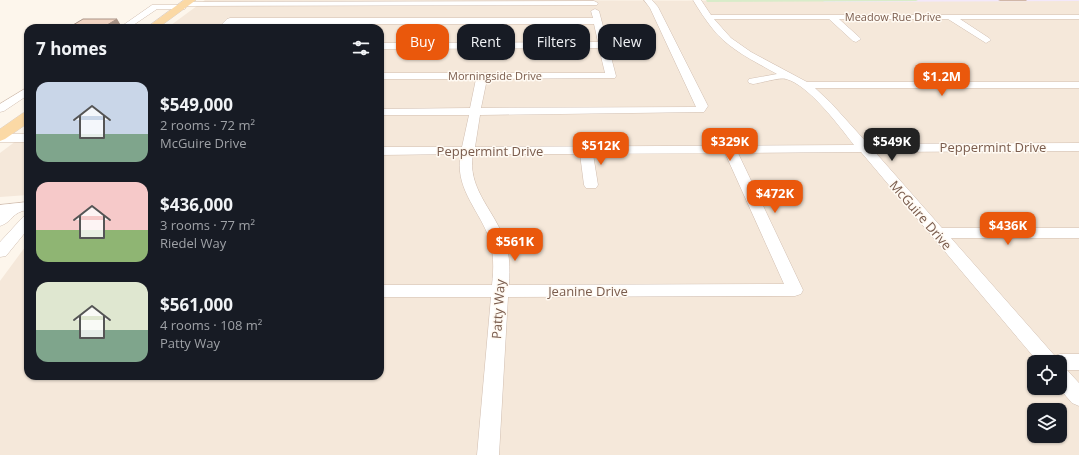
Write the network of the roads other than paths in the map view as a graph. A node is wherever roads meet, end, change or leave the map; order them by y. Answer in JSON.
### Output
{"nodes":[{"id":1,"x":648,"y":0,"type":"edge"},
{"id":2,"x":697,"y":0,"type":"edge"},
{"id":3,"x":593,"y":2,"type":"edge"},
{"id":4,"x":186,"y":3,"type":"edge"},
{"id":5,"x":708,"y":17,"type":"junction"},
{"id":6,"x":831,"y":17,"type":"junction"},
{"id":7,"x":950,"y":17,"type":"junction"},
{"id":8,"x":1056,"y":17,"type":"junction"},
{"id":9,"x":1079,"y":17,"type":"edge"},
{"id":10,"x":137,"y":19,"type":"junction"},
{"id":11,"x":164,"y":19,"type":"junction"},
{"id":12,"x":282,"y":21,"type":"junction"},
{"id":13,"x":598,"y":21,"type":"junction"},
{"id":14,"x":129,"y":24,"type":"edge"},
{"id":15,"x":157,"y":24,"type":"edge"},
{"id":16,"x":227,"y":24,"type":"edge"},
{"id":17,"x":279,"y":24,"type":"edge"},
{"id":18,"x":599,"y":24,"type":"edge"},
{"id":19,"x":1073,"y":25,"type":"dead end"},
{"id":20,"x":856,"y":39,"type":"dead end"},
{"id":21,"x":986,"y":40,"type":"dead end"},
{"id":22,"x":384,"y":46,"type":"edge"},
{"id":23,"x":598,"y":46,"type":"edge"},
{"id":24,"x":607,"y":60,"type":"edge"},
{"id":25,"x":788,"y":75,"type":"junction"},
{"id":26,"x":384,"y":76,"type":"edge"},
{"id":27,"x":482,"y":76,"type":"junction"},
{"id":28,"x":753,"y":82,"type":"dead end"},
{"id":29,"x":805,"y":85,"type":"junction"},
{"id":30,"x":1079,"y":85,"type":"edge"},
{"id":31,"x":24,"y":93,"type":"edge"},
{"id":32,"x":24,"y":104,"type":"edge"},
{"id":33,"x":5,"y":106,"type":"edge"},
{"id":34,"x":384,"y":112,"type":"edge"},
{"id":35,"x":476,"y":112,"type":"junction"},
{"id":36,"x":24,"y":119,"type":"edge"},
{"id":37,"x":3,"y":133,"type":"edge"},
{"id":38,"x":24,"y":137,"type":"edge"},
{"id":39,"x":1079,"y":147,"type":"edge"},
{"id":40,"x":864,"y":148,"type":"junction"},
{"id":41,"x":586,"y":150,"type":"junction"},
{"id":42,"x":730,"y":150,"type":"junction"},
{"id":43,"x":384,"y":151,"type":"edge"},
{"id":44,"x":467,"y":151,"type":"junction"},
{"id":45,"x":591,"y":185,"type":"dead end"},
{"id":46,"x":22,"y":207,"type":"edge"},
{"id":47,"x":0,"y":209,"type":"edge"},
{"id":48,"x":0,"y":221,"type":"edge"},
{"id":49,"x":24,"y":225,"type":"edge"},
{"id":50,"x":936,"y":233,"type":"junction"},
{"id":51,"x":1079,"y":233,"type":"edge"},
{"id":52,"x":0,"y":252,"type":"edge"},
{"id":53,"x":384,"y":291,"type":"edge"},
{"id":54,"x":499,"y":291,"type":"junction"},
{"id":55,"x":1043,"y":355,"type":"edge"},
{"id":56,"x":1067,"y":362,"type":"edge"},
{"id":57,"x":1079,"y":362,"type":"edge"},
{"id":58,"x":1067,"y":383,"type":"edge"},
{"id":59,"x":1079,"y":397,"type":"edge"},
{"id":60,"x":488,"y":455,"type":"edge"}],
"edges":[{"from":1,"to":35,"type":"street"},
{"from":2,"to":5,"type":"street","name":"McGuire Drive"},
{"from":3,"to":4,"type":"street"},
{"from":3,"to":13,"type":"street"},
{"from":4,"to":10,"type":"street"},
{"from":4,"to":11,"type":"main road"},
{"from":5,"to":6,"type":"street","name":"Meadow Rue Drive"},
{"from":5,"to":25,"type":"street","name":"McGuire Drive"},
{"from":6,"to":7,"type":"street","name":"Meadow Rue Drive"},
{"from":6,"to":20,"type":"street"},
{"from":7,"to":8,"type":"street","name":"Meadow Rue Drive"},
{"from":7,"to":21,"type":"street"},
{"from":8,"to":9,"type":"street","name":"Meadow Rue Drive"},
{"from":8,"to":19,"type":"street"},
{"from":10,"to":11,"type":"street"},
{"from":10,"to":14,"type":"street"},
{"from":11,"to":15,"type":"main road"},
{"from":12,"to":13,"type":"street"},
{"from":12,"to":16,"type":"street"},
{"from":12,"to":17,"type":"street"},
{"from":13,"to":18,"type":"street"},
{"from":22,"to":23,"type":"street"},
{"from":24,"to":27,"type":"street","name":"Morningside Drive"},
{"from":25,"to":28,"type":"street"},
{"from":25,"to":29,"type":"street","name":"McGuire Drive"},
{"from":26,"to":27,"type":"street","name":"Morningside Drive"},
{"from":27,"to":35,"type":"street","name":"Patty Way"},
{"from":29,"to":30,"type":"street"},
{"from":29,"to":40,"type":"street","name":"McGuire Drive"},
{"from":31,"to":33,"type":"street"},
{"from":32,"to":33,"type":"street"},
{"from":34,"to":35,"type":"street"},
{"from":35,"to":44,"type":"street","name":"Patty Way"},
{"from":36,"to":37,"type":"main road"},
{"from":37,"to":38,"type":"street"},
{"from":39,"to":40,"type":"street","name":"Peppermint Drive"},
{"from":40,"to":42,"type":"street","name":"Peppermint Drive"},
{"from":40,"to":50,"type":"street","name":"McGuire Drive"},
{"from":41,"to":42,"type":"street","name":"Peppermint Drive"},
{"from":41,"to":44,"type":"street","name":"Peppermint Drive"},
{"from":41,"to":45,"type":"street"},
{"from":42,"to":54,"type":"street","name":"Jeanine Drive"},
{"from":43,"to":44,"type":"street","name":"Peppermint Drive"},
{"from":44,"to":54,"type":"street","name":"Patty Way"},
{"from":46,"to":47,"type":"street"},
{"from":46,"to":48,"type":"street"},
{"from":49,"to":52,"type":"street"},
{"from":50,"to":51,"type":"street"},
{"from":50,"to":55,"type":"street","name":"McGuire Drive"},
{"from":53,"to":54,"type":"street","name":"Jeanine Drive"},
{"from":54,"to":60,"type":"street","name":"Patty Way"},
{"from":56,"to":57,"type":"street"},
{"from":58,"to":59,"type":"street"}]}
